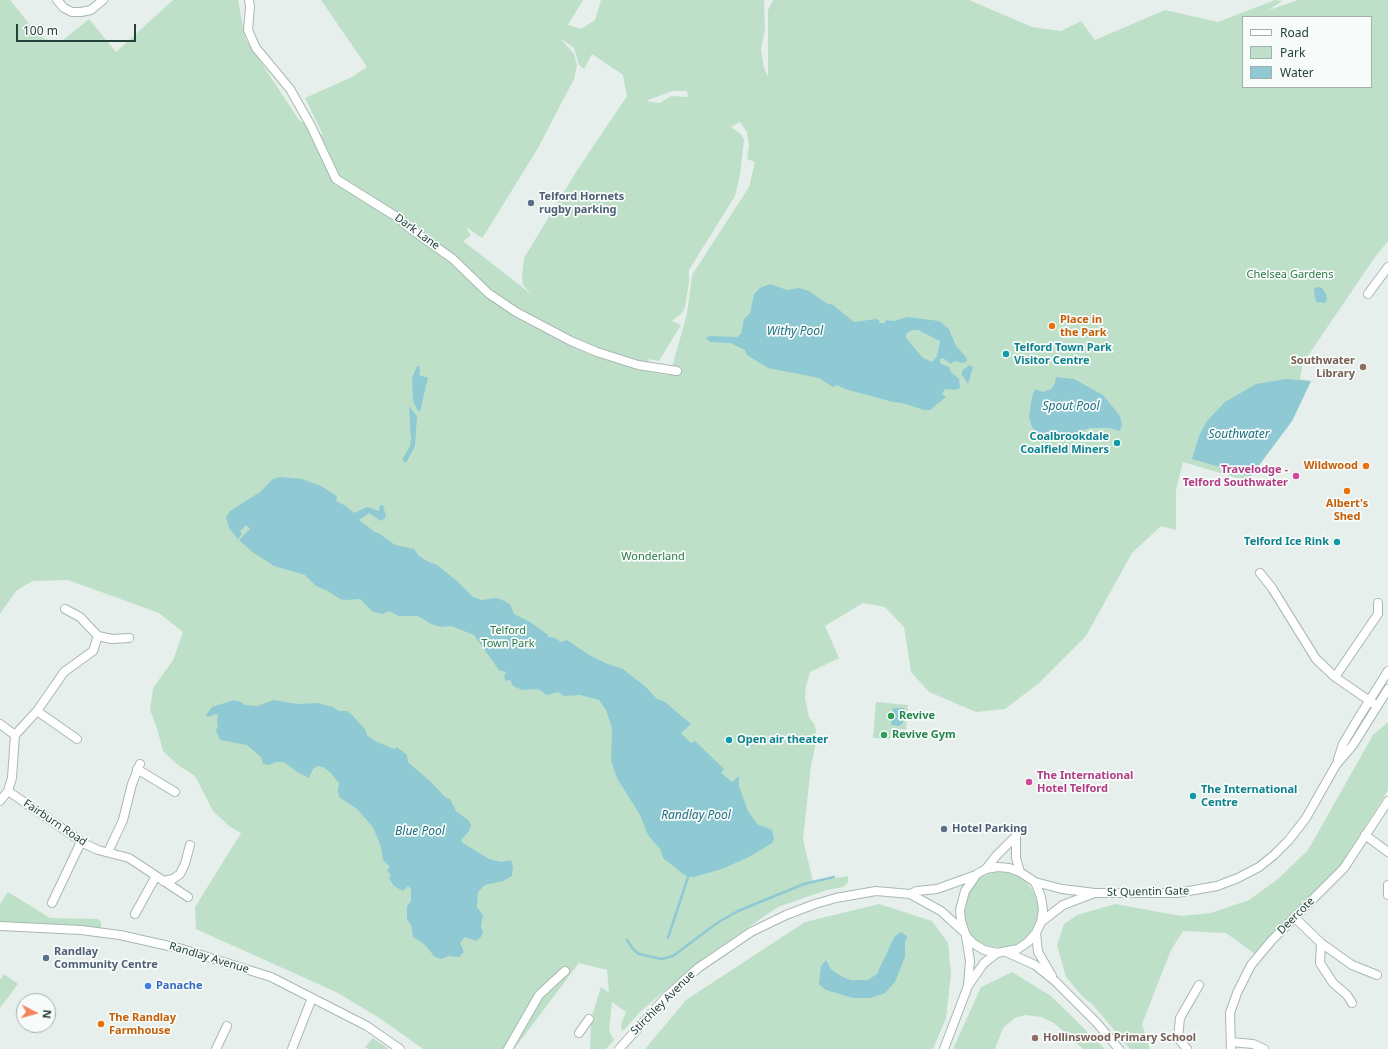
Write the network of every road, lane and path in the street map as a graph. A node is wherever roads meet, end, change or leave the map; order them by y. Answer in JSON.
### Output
{"nodes":[{"id":1,"x":57,"y":0,"type":"edge"},
{"id":2,"x":103,"y":0,"type":"edge"},
{"id":3,"x":249,"y":0,"type":"edge"},
{"id":4,"x":1386,"y":272,"type":"edge"},
{"id":5,"x":1368,"y":294,"type":"dead end"},
{"id":6,"x":676,"y":371,"type":"dead end"},
{"id":7,"x":1260,"y":573,"type":"dead end"},
{"id":8,"x":1378,"y":603,"type":"dead end"},
{"id":9,"x":65,"y":609,"type":"dead end"},
{"id":10,"x":98,"y":636,"type":"junction"},
{"id":11,"x":129,"y":638,"type":"dead end"},
{"id":12,"x":1388,"y":671,"type":"edge"},
{"id":13,"x":1335,"y":677,"type":"junction"},
{"id":14,"x":1388,"y":689,"type":"edge"},
{"id":15,"x":1368,"y":700,"type":"junction"},
{"id":16,"x":1377,"y":706,"type":"junction"},
{"id":17,"x":37,"y":711,"type":"junction"},
{"id":18,"x":0,"y":724,"type":"edge"},
{"id":19,"x":15,"y":735,"type":"junction"},
{"id":20,"x":77,"y":739,"type":"dead end"},
{"id":21,"x":1336,"y":765,"type":"junction"},
{"id":22,"x":8,"y":791,"type":"junction"},
{"id":23,"x":174,"y":792,"type":"dead end"},
{"id":24,"x":1388,"y":801,"type":"edge"},
{"id":25,"x":0,"y":802,"type":"edge"},
{"id":26,"x":1365,"y":835,"type":"junction"},
{"id":27,"x":81,"y":842,"type":"junction"},
{"id":28,"x":190,"y":845,"type":"dead end"},
{"id":29,"x":108,"y":852,"type":"junction"},
{"id":30,"x":1388,"y":852,"type":"edge"},
{"id":31,"x":986,"y":869,"type":"junction"},
{"id":32,"x":1020,"y":872,"type":"junction"},
{"id":33,"x":977,"y":874,"type":"junction"},
{"id":34,"x":160,"y":878,"type":"junction"},
{"id":35,"x":1035,"y":882,"type":"junction"},
{"id":36,"x":1388,"y":885,"type":"edge"},
{"id":37,"x":1095,"y":893,"type":"junction"},
{"id":38,"x":910,"y":894,"type":"junction"},
{"id":39,"x":1388,"y":895,"type":"edge"},
{"id":40,"x":188,"y":897,"type":"dead end"},
{"id":41,"x":52,"y":903,"type":"dead end"},
{"id":42,"x":135,"y":914,"type":"dead end"},
{"id":43,"x":1294,"y":917,"type":"junction"},
{"id":44,"x":1041,"y":922,"type":"junction"},
{"id":45,"x":0,"y":926,"type":"edge"},
{"id":46,"x":1036,"y":933,"type":"junction"},
{"id":47,"x":965,"y":934,"type":"junction"},
{"id":48,"x":1321,"y":943,"type":"junction"},
{"id":49,"x":1006,"y":952,"type":"junction"},
{"id":50,"x":997,"y":953,"type":"junction"},
{"id":51,"x":564,"y":971,"type":"dead end"},
{"id":52,"x":1377,"y":975,"type":"dead end"},
{"id":53,"x":1055,"y":981,"type":"junction"},
{"id":54,"x":968,"y":986,"type":"junction"},
{"id":55,"x":1199,"y":986,"type":"dead end"},
{"id":56,"x":312,"y":998,"type":"junction"},
{"id":57,"x":1352,"y":1003,"type":"dead end"},
{"id":58,"x":589,"y":1019,"type":"dead end"},
{"id":59,"x":227,"y":1026,"type":"dead end"},
{"id":60,"x":579,"y":1033,"type":"dead end"},
{"id":61,"x":1231,"y":1045,"type":"edge"},
{"id":62,"x":620,"y":1048,"type":"edge"},
{"id":63,"x":216,"y":1049,"type":"edge"},
{"id":64,"x":292,"y":1049,"type":"edge"},
{"id":65,"x":400,"y":1049,"type":"edge"},
{"id":66,"x":508,"y":1049,"type":"edge"},
{"id":67,"x":944,"y":1049,"type":"edge"},
{"id":68,"x":1119,"y":1049,"type":"edge"},
{"id":69,"x":1187,"y":1049,"type":"edge"},
{"id":70,"x":1264,"y":1049,"type":"edge"}],
"edges":[{"from":1,"to":2,"type":"street"},
{"from":3,"to":6,"type":"street","name":"Dark Lane"},
{"from":4,"to":5,"type":"street"},
{"from":7,"to":13,"type":"street"},
{"from":8,"to":13,"type":"street"},
{"from":9,"to":10,"type":"street"},
{"from":10,"to":11,"type":"street"},
{"from":10,"to":17,"type":"street"},
{"from":12,"to":15,"type":"street","name":"St Quentin Gate"},
{"from":13,"to":15,"type":"street"},
{"from":14,"to":16,"type":"street","name":"St Quentin Gate"},
{"from":15,"to":16,"type":"street"},
{"from":15,"to":21,"type":"street","name":"St Quentin Gate"},
{"from":16,"to":21,"type":"street","name":"St Quentin Gate"},
{"from":17,"to":19,"type":"street"},
{"from":17,"to":20,"type":"street"},
{"from":18,"to":19,"type":"street"},
{"from":19,"to":22,"type":"street"},
{"from":21,"to":37,"type":"street","name":"St Quentin Gate"},
{"from":22,"to":25,"type":"street"},
{"from":22,"to":27,"type":"street","name":"Fairburn Road"},
{"from":23,"to":29,"type":"street"},
{"from":24,"to":26,"type":"street","name":"Deercote"},
{"from":26,"to":30,"type":"street"},
{"from":26,"to":43,"type":"street","name":"Deercote"},
{"from":27,"to":29,"type":"street","name":"Fairburn Road"},
{"from":27,"to":41,"type":"street"},
{"from":28,"to":34,"type":"street"},
{"from":29,"to":34,"type":"street","name":"Fairburn Road"},
{"from":31,"to":32,"type":"street"},
{"from":31,"to":32,"type":"street"},
{"from":31,"to":33,"type":"street"},
{"from":32,"to":35,"type":"street"},
{"from":33,"to":38,"type":"street"},
{"from":33,"to":47,"type":"street"},
{"from":34,"to":40,"type":"street","name":"Fairburn Road"},
{"from":34,"to":42,"type":"street"},
{"from":35,"to":37,"type":"street"},
{"from":35,"to":44,"type":"street"},
{"from":36,"to":39,"type":"street"},
{"from":37,"to":44,"type":"street"},
{"from":38,"to":47,"type":"street"},
{"from":38,"to":62,"type":"street","name":"Stirchley Avenue"},
{"from":43,"to":48,"type":"street"},
{"from":43,"to":61,"type":"street","name":"Deercote"},
{"from":44,"to":46,"type":"street"},
{"from":45,"to":56,"type":"street","name":"Randlay Avenue"},
{"from":46,"to":49,"type":"street"},
{"from":46,"to":53,"type":"street"},
{"from":47,"to":50,"type":"street"},
{"from":47,"to":54,"type":"street"},
{"from":48,"to":52,"type":"street"},
{"from":48,"to":57,"type":"street"},
{"from":49,"to":50,"type":"street"},
{"from":49,"to":53,"type":"street"},
{"from":50,"to":54,"type":"street"},
{"from":51,"to":66,"type":"street"},
{"from":53,"to":68,"type":"street"},
{"from":54,"to":67,"type":"street"},
{"from":55,"to":69,"type":"street"},
{"from":56,"to":64,"type":"street"},
{"from":56,"to":65,"type":"street","name":"Randlay Avenue"},
{"from":58,"to":60,"type":"street"},
{"from":59,"to":63,"type":"street"},
{"from":61,"to":70,"type":"street","name":"Deercote"}]}
